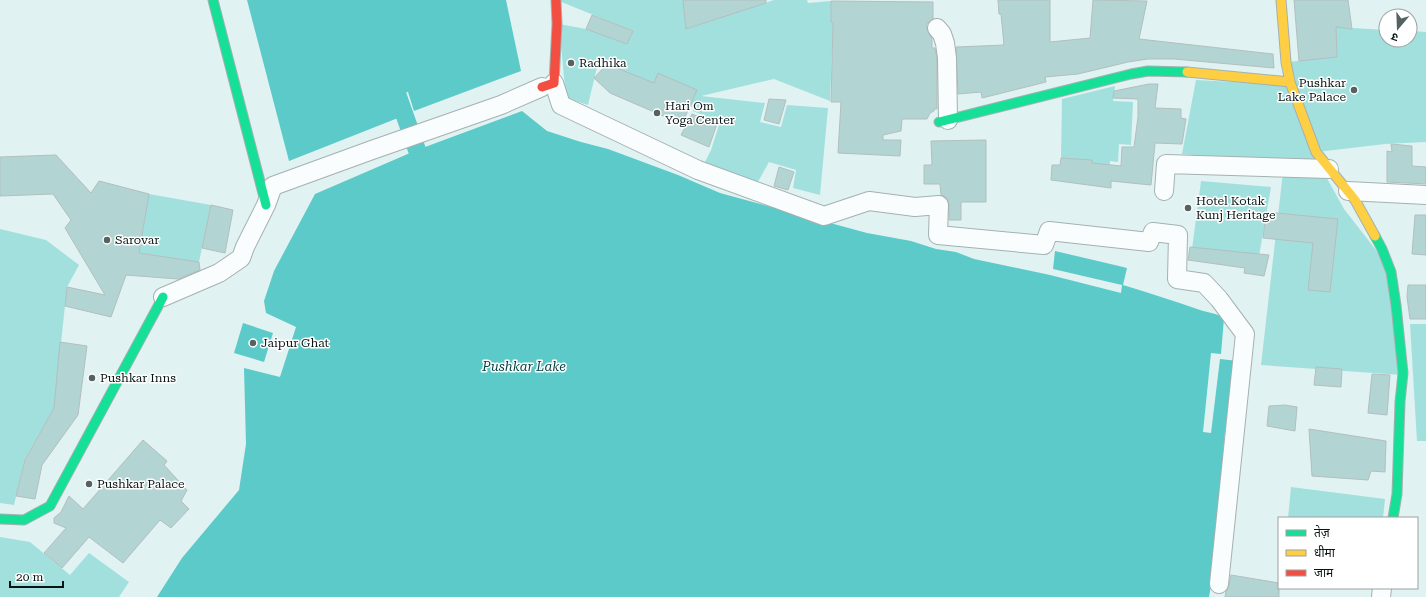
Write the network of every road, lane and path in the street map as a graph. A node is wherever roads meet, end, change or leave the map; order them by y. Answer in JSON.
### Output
{"nodes":[{"id":1,"x":213,"y":0,"type":"edge"},
{"id":2,"x":556,"y":0,"type":"edge"},
{"id":3,"x":1281,"y":0,"type":"edge"},
{"id":4,"x":937,"y":28,"type":"dead end"},
{"id":5,"x":1290,"y":82,"type":"junction"},
{"id":6,"x":548,"y":85,"type":"junction"},
{"id":7,"x":944,"y":121,"type":"joint"},
{"id":8,"x":1329,"y":169,"type":"junction"},
{"id":9,"x":1164,"y":191,"type":"dead end"},
{"id":10,"x":1348,"y":191,"type":"junction"},
{"id":11,"x":1426,"y":195,"type":"edge"},
{"id":12,"x":266,"y":205,"type":"junction"},
{"id":13,"x":163,"y":297,"type":"joint"},
{"id":14,"x":1393,"y":517,"type":"edge"},
{"id":15,"x":0,"y":519,"type":"edge"},
{"id":16,"x":1219,"y":584,"type":"dead end"}],
"edges":[{"from":1,"to":12,"type":"street"},
{"from":2,"to":6,"type":"street"},
{"from":3,"to":5,"type":"street"},
{"from":4,"to":7,"type":"street"},
{"from":5,"to":7,"type":"street"},
{"from":5,"to":8,"type":"street"},
{"from":6,"to":12,"type":"street"},
{"from":6,"to":16,"type":"street"},
{"from":8,"to":9,"type":"street"},
{"from":8,"to":10,"type":"street"},
{"from":10,"to":11,"type":"street"},
{"from":10,"to":14,"type":"street"},
{"from":12,"to":13,"type":"street"},
{"from":13,"to":15,"type":"street"}]}
